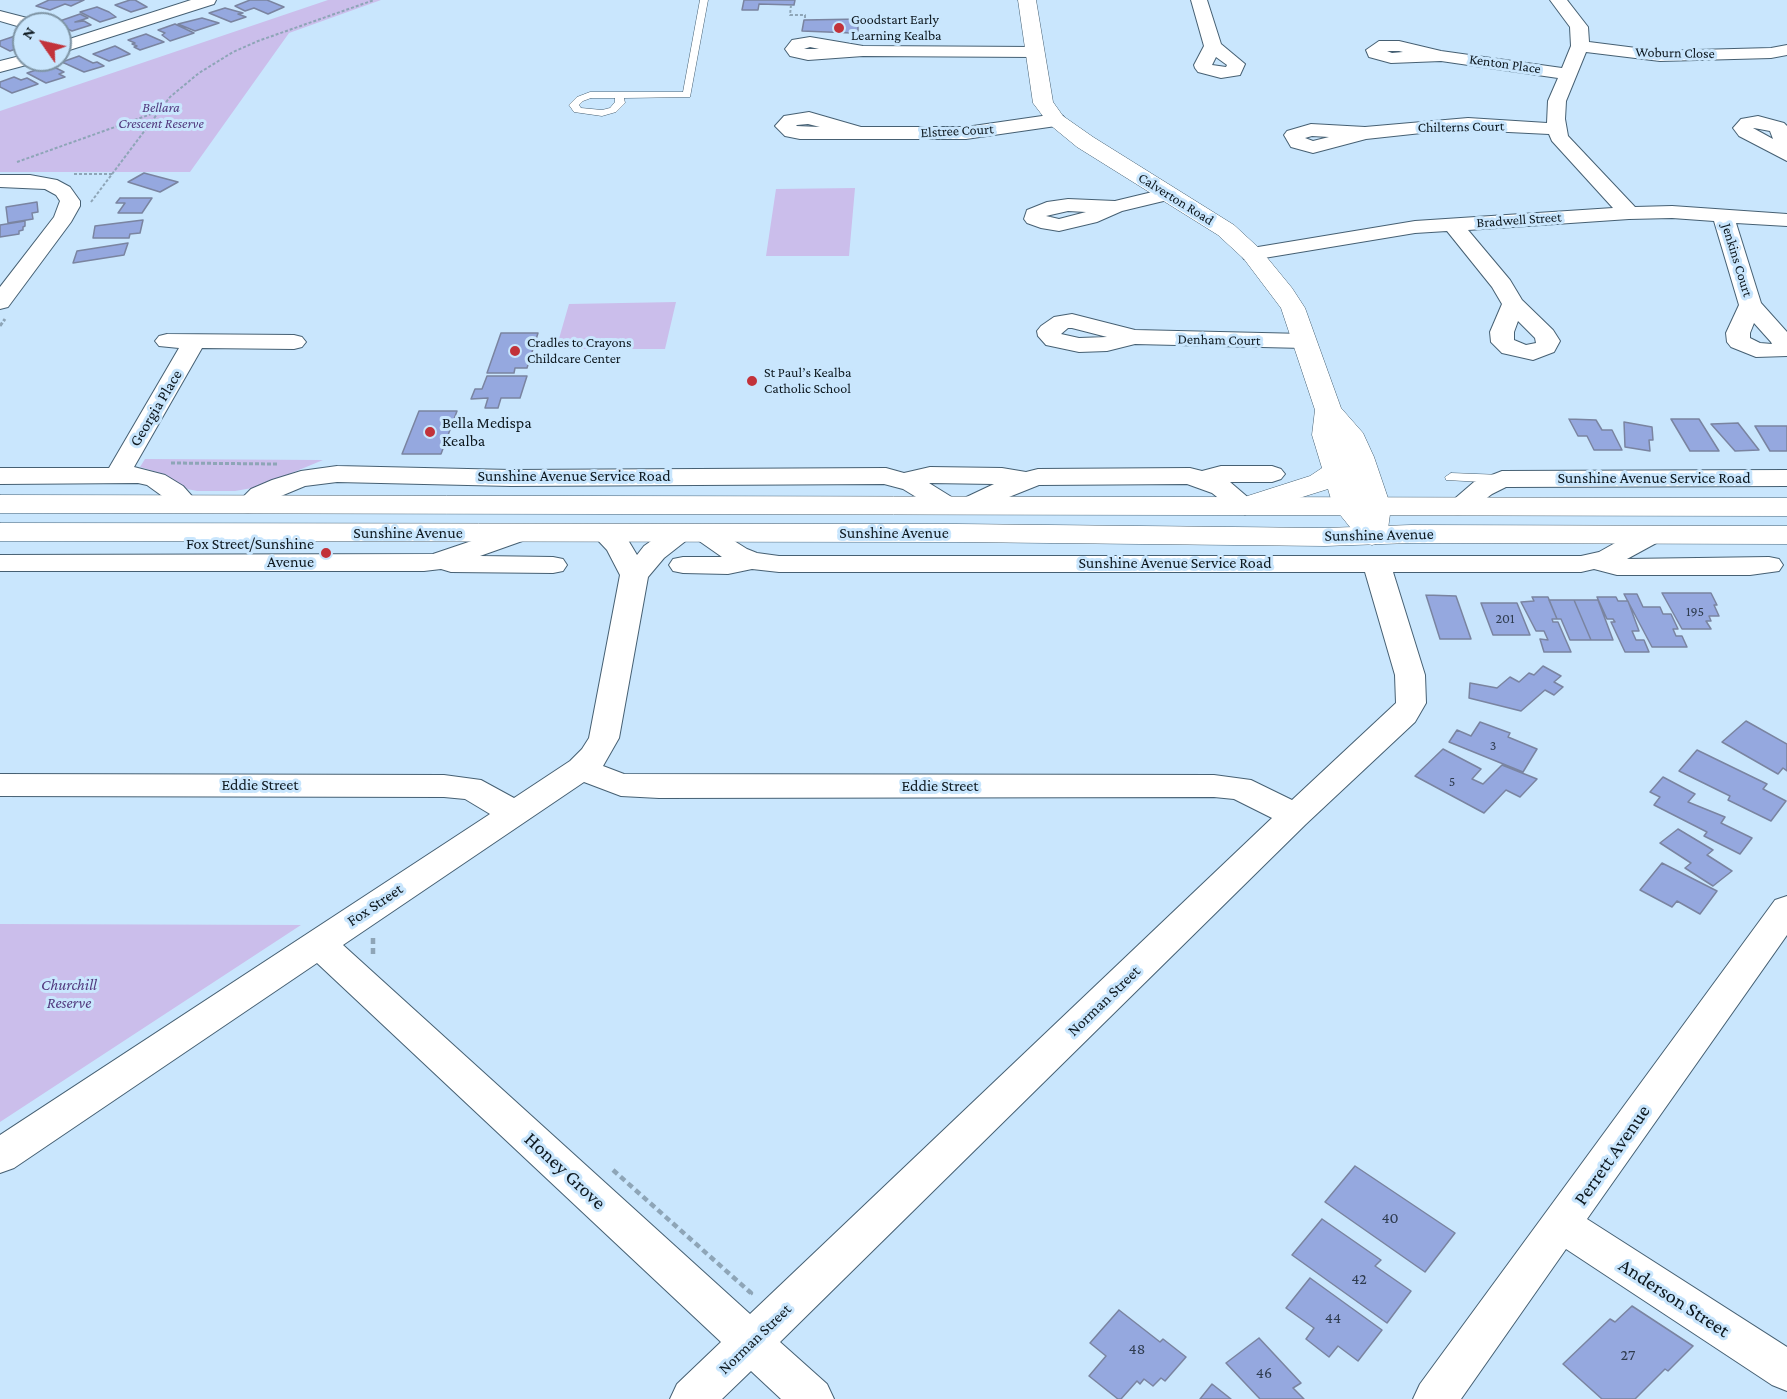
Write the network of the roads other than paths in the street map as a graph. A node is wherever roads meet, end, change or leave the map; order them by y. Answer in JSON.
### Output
{"nodes":[{"id":1,"x":208,"y":0,"type":"edge"},
{"id":2,"x":704,"y":0,"type":"edge"},
{"id":3,"x":1027,"y":0,"type":"edge"},
{"id":4,"x":1199,"y":0,"type":"edge"},
{"id":5,"x":1558,"y":0,"type":"edge"},
{"id":6,"x":72,"y":42,"type":"edge"},
{"id":7,"x":1214,"y":46,"type":"dead end"},
{"id":8,"x":1580,"y":46,"type":"junction"},
{"id":9,"x":863,"y":51,"type":"dead end"},
{"id":10,"x":1034,"y":52,"type":"junction"},
{"id":11,"x":1782,"y":53,"type":"edge"},
{"id":12,"x":1441,"y":56,"type":"dead end"},
{"id":13,"x":1569,"y":74,"type":"junction"},
{"id":14,"x":619,"y":96,"type":"dead end"},
{"id":15,"x":1056,"y":120,"type":"junction"},
{"id":16,"x":1558,"y":129,"type":"junction"},
{"id":17,"x":857,"y":132,"type":"dead end"},
{"id":18,"x":1365,"y":133,"type":"dead end"},
{"id":19,"x":6,"y":173,"type":"edge"},
{"id":20,"x":1169,"y":194,"type":"junction"},
{"id":21,"x":1114,"y":207,"type":"dead end"},
{"id":22,"x":1629,"y":213,"type":"junction"},
{"id":23,"x":1723,"y":215,"type":"junction"},
{"id":24,"x":1787,"y":220,"type":"edge"},
{"id":25,"x":1453,"y":225,"type":"junction"},
{"id":26,"x":1252,"y":254,"type":"junction"},
{"id":27,"x":0,"y":302,"type":"edge"},
{"id":28,"x":1513,"y":304,"type":"dead end"},
{"id":29,"x":1750,"y":305,"type":"dead end"},
{"id":30,"x":1135,"y":338,"type":"dead end"},
{"id":31,"x":166,"y":341,"type":"dead end"},
{"id":32,"x":195,"y":341,"type":"junction"},
{"id":33,"x":1304,"y":341,"type":"junction"},
{"id":34,"x":294,"y":342,"type":"dead end"},
{"id":35,"x":1328,"y":410,"type":"junction"},
{"id":36,"x":119,"y":470,"type":"junction"},
{"id":37,"x":1336,"y":471,"type":"junction"},
{"id":38,"x":1272,"y":474,"type":"dead end"},
{"id":39,"x":0,"y":476,"type":"edge"},
{"id":40,"x":1451,"y":477,"type":"dead end"},
{"id":41,"x":1787,"y":478,"type":"edge"},
{"id":42,"x":1203,"y":479,"type":"junction"},
{"id":43,"x":1502,"y":479,"type":"junction"},
{"id":44,"x":1025,"y":480,"type":"junction"},
{"id":45,"x":907,"y":482,"type":"junction"},
{"id":46,"x":0,"y":504,"type":"edge"},
{"id":47,"x":186,"y":504,"type":"junction"},
{"id":48,"x":958,"y":505,"type":"junction"},
{"id":49,"x":1245,"y":506,"type":"junction"},
{"id":50,"x":1347,"y":506,"type":"junction"},
{"id":51,"x":1377,"y":507,"type":"junction"},
{"id":52,"x":1458,"y":507,"type":"junction"},
{"id":53,"x":1787,"y":507,"type":"edge"},
{"id":54,"x":247,"y":519,"type":"junction"},
{"id":55,"x":0,"y":532,"type":"edge"},
{"id":56,"x":519,"y":533,"type":"junction"},
{"id":57,"x":604,"y":533,"type":"junction"},
{"id":58,"x":691,"y":533,"type":"junction"},
{"id":59,"x":1650,"y":535,"type":"junction"},
{"id":60,"x":1688,"y":535,"type":"junction"},
{"id":61,"x":1787,"y":535,"type":"edge"},
{"id":62,"x":1374,"y":550,"type":"junction"},
{"id":63,"x":752,"y":561,"type":"junction"},
{"id":64,"x":435,"y":562,"type":"junction"},
{"id":65,"x":1598,"y":562,"type":"junction"},
{"id":66,"x":0,"y":563,"type":"edge"},
{"id":67,"x":554,"y":565,"type":"dead end"},
{"id":68,"x":683,"y":565,"type":"dead end"},
{"id":69,"x":1778,"y":565,"type":"edge"},
{"id":70,"x":634,"y":575,"type":"junction"},
{"id":71,"x":581,"y":769,"type":"junction"},
{"id":72,"x":0,"y":785,"type":"edge"},
{"id":73,"x":513,"y":814,"type":"junction"},
{"id":74,"x":1295,"y":816,"type":"junction"},
{"id":75,"x":1787,"y":909,"type":"edge"},
{"id":76,"x":318,"y":943,"type":"junction"},
{"id":77,"x":0,"y":1156,"type":"edge"},
{"id":78,"x":1562,"y":1225,"type":"junction"},
{"id":79,"x":751,"y":1343,"type":"junction"},
{"id":80,"x":1787,"y":1371,"type":"edge"},
{"id":81,"x":692,"y":1399,"type":"edge"},
{"id":82,"x":812,"y":1399,"type":"edge"},
{"id":83,"x":1435,"y":1399,"type":"edge"}],
"edges":[{"from":1,"to":6,"type":"street"},
{"from":2,"to":14,"type":"lane"},
{"from":3,"to":10,"type":"main road","name":"Calverton Road"},
{"from":4,"to":7,"type":"street"},
{"from":5,"to":8,"type":"street"},
{"from":8,"to":11,"type":"street","name":"Woburn Close"},
{"from":8,"to":13,"type":"street"},
{"from":9,"to":10,"type":"street"},
{"from":10,"to":15,"type":"main road","name":"Calverton Road"},
{"from":12,"to":13,"type":"street","name":"Kenton Place"},
{"from":13,"to":16,"type":"street"},
{"from":15,"to":17,"type":"street","name":"Elstree Court"},
{"from":15,"to":20,"type":"main road","name":"Calverton Road"},
{"from":16,"to":18,"type":"street","name":"Chilterns Court"},
{"from":16,"to":22,"type":"street"},
{"from":19,"to":27,"type":"street"},
{"from":20,"to":21,"type":"street"},
{"from":20,"to":26,"type":"main road","name":"Calverton Road"},
{"from":22,"to":23,"type":"street","name":"Bradwell Street"},
{"from":22,"to":25,"type":"street","name":"Bradwell Street"},
{"from":23,"to":24,"type":"street","name":"Bradwell Street"},
{"from":23,"to":29,"type":"street","name":"Jenkins Court"},
{"from":25,"to":26,"type":"street","name":"Bradwell Street"},
{"from":25,"to":28,"type":"street"},
{"from":26,"to":33,"type":"main road","name":"Calverton Road"},
{"from":30,"to":33,"type":"street","name":"Denham Court"},
{"from":31,"to":32,"type":"street"},
{"from":32,"to":34,"type":"street"},
{"from":32,"to":36,"type":"street","name":"Georgia Place"},
{"from":33,"to":35,"type":"main road","name":"Calverton Road"},
{"from":35,"to":37,"type":"main road","name":"Calverton Road"},
{"from":35,"to":51,"type":"main road","name":"Calverton Road"},
{"from":36,"to":39,"type":"street"},
{"from":36,"to":47,"type":"street"},
{"from":37,"to":49,"type":"main road"},
{"from":37,"to":50,"type":"main road","name":"Calverton Road"},
{"from":38,"to":42,"type":"street","name":"Sunshine Avenue Service Road"},
{"from":40,"to":43,"type":"lane"},
{"from":41,"to":43,"type":"street","name":"Sunshine Avenue Service Road"},
{"from":42,"to":44,"type":"street","name":"Sunshine Avenue Service Road"},
{"from":42,"to":49,"type":"street","name":"Sunshine Avenue Service Road"},
{"from":43,"to":52,"type":"street","name":"Sunshine Avenue Service Road"},
{"from":44,"to":45,"type":"street","name":"Sunshine Avenue Service Road"},
{"from":44,"to":48,"type":"street","name":"Sunshine Avenue Service Road"},
{"from":45,"to":48,"type":"street","name":"Sunshine Avenue Service Road"},
{"from":45,"to":54,"type":"street","name":"Sunshine Avenue Service Road"},
{"from":46,"to":47,"type":"main road","name":"Sunshine Avenue"},
{"from":47,"to":54,"type":"main road","name":"Sunshine Avenue"},
{"from":48,"to":49,"type":"main road","name":"Sunshine Avenue"},
{"from":48,"to":54,"type":"main road","name":"Sunshine Avenue"},
{"from":49,"to":50,"type":"main road","name":"Sunshine Avenue"},
{"from":50,"to":51,"type":"main road","name":"Sunshine Avenue"},
{"from":50,"to":62,"type":"main road","name":"Calverton Road"},
{"from":51,"to":52,"type":"main road","name":"Sunshine Avenue"},
{"from":51,"to":62,"type":"main road","name":"Calverton Road"},
{"from":52,"to":53,"type":"main road","name":"Sunshine Avenue"},
{"from":54,"to":55,"type":"main road","name":"Sunshine Avenue"},
{"from":54,"to":56,"type":"main road","name":"Sunshine Avenue"},
{"from":56,"to":57,"type":"main road","name":"Sunshine Avenue"},
{"from":56,"to":64,"type":"street"},
{"from":57,"to":58,"type":"main road","name":"Sunshine Avenue"},
{"from":57,"to":70,"type":"street"},
{"from":58,"to":62,"type":"main road","name":"Sunshine Avenue"},
{"from":58,"to":63,"type":"street","name":"Sunshine Avenue Service Road"},
{"from":58,"to":70,"type":"street"},
{"from":59,"to":60,"type":"main road","name":"Sunshine Avenue"},
{"from":59,"to":62,"type":"main road","name":"Sunshine Avenue"},
{"from":59,"to":65,"type":"street","name":"Sunshine Avenue Service Road"},
{"from":60,"to":61,"type":"main road","name":"Sunshine Avenue"},
{"from":60,"to":69,"type":"street","name":"Sunshine Avenue Service Road"},
{"from":62,"to":63,"type":"street","name":"Sunshine Avenue Service Road"},
{"from":62,"to":65,"type":"street","name":"Sunshine Avenue Service Road"},
{"from":62,"to":74,"type":"street","name":"Norman Street"},
{"from":63,"to":68,"type":"street","name":"Sunshine Avenue Service Road"},
{"from":64,"to":66,"type":"street"},
{"from":64,"to":67,"type":"street"},
{"from":65,"to":69,"type":"street","name":"Sunshine Avenue Service Road"},
{"from":70,"to":71,"type":"street","name":"Fox Street"},
{"from":71,"to":73,"type":"street","name":"Fox Street"},
{"from":71,"to":74,"type":"street","name":"Eddie Street"},
{"from":72,"to":73,"type":"street","name":"Eddie Street"},
{"from":73,"to":76,"type":"street","name":"Fox Street"},
{"from":74,"to":79,"type":"street","name":"Norman Street"},
{"from":75,"to":78,"type":"street","name":"Perrett Avenue"},
{"from":76,"to":77,"type":"street","name":"Fox Street"},
{"from":76,"to":79,"type":"street","name":"Honey Grove"},
{"from":78,"to":80,"type":"street","name":"Anderson Street"},
{"from":78,"to":83,"type":"street","name":"Perrett Avenue"},
{"from":79,"to":81,"type":"street","name":"Norman Street"},
{"from":79,"to":82,"type":"street","name":"Honey Grove"}]}
